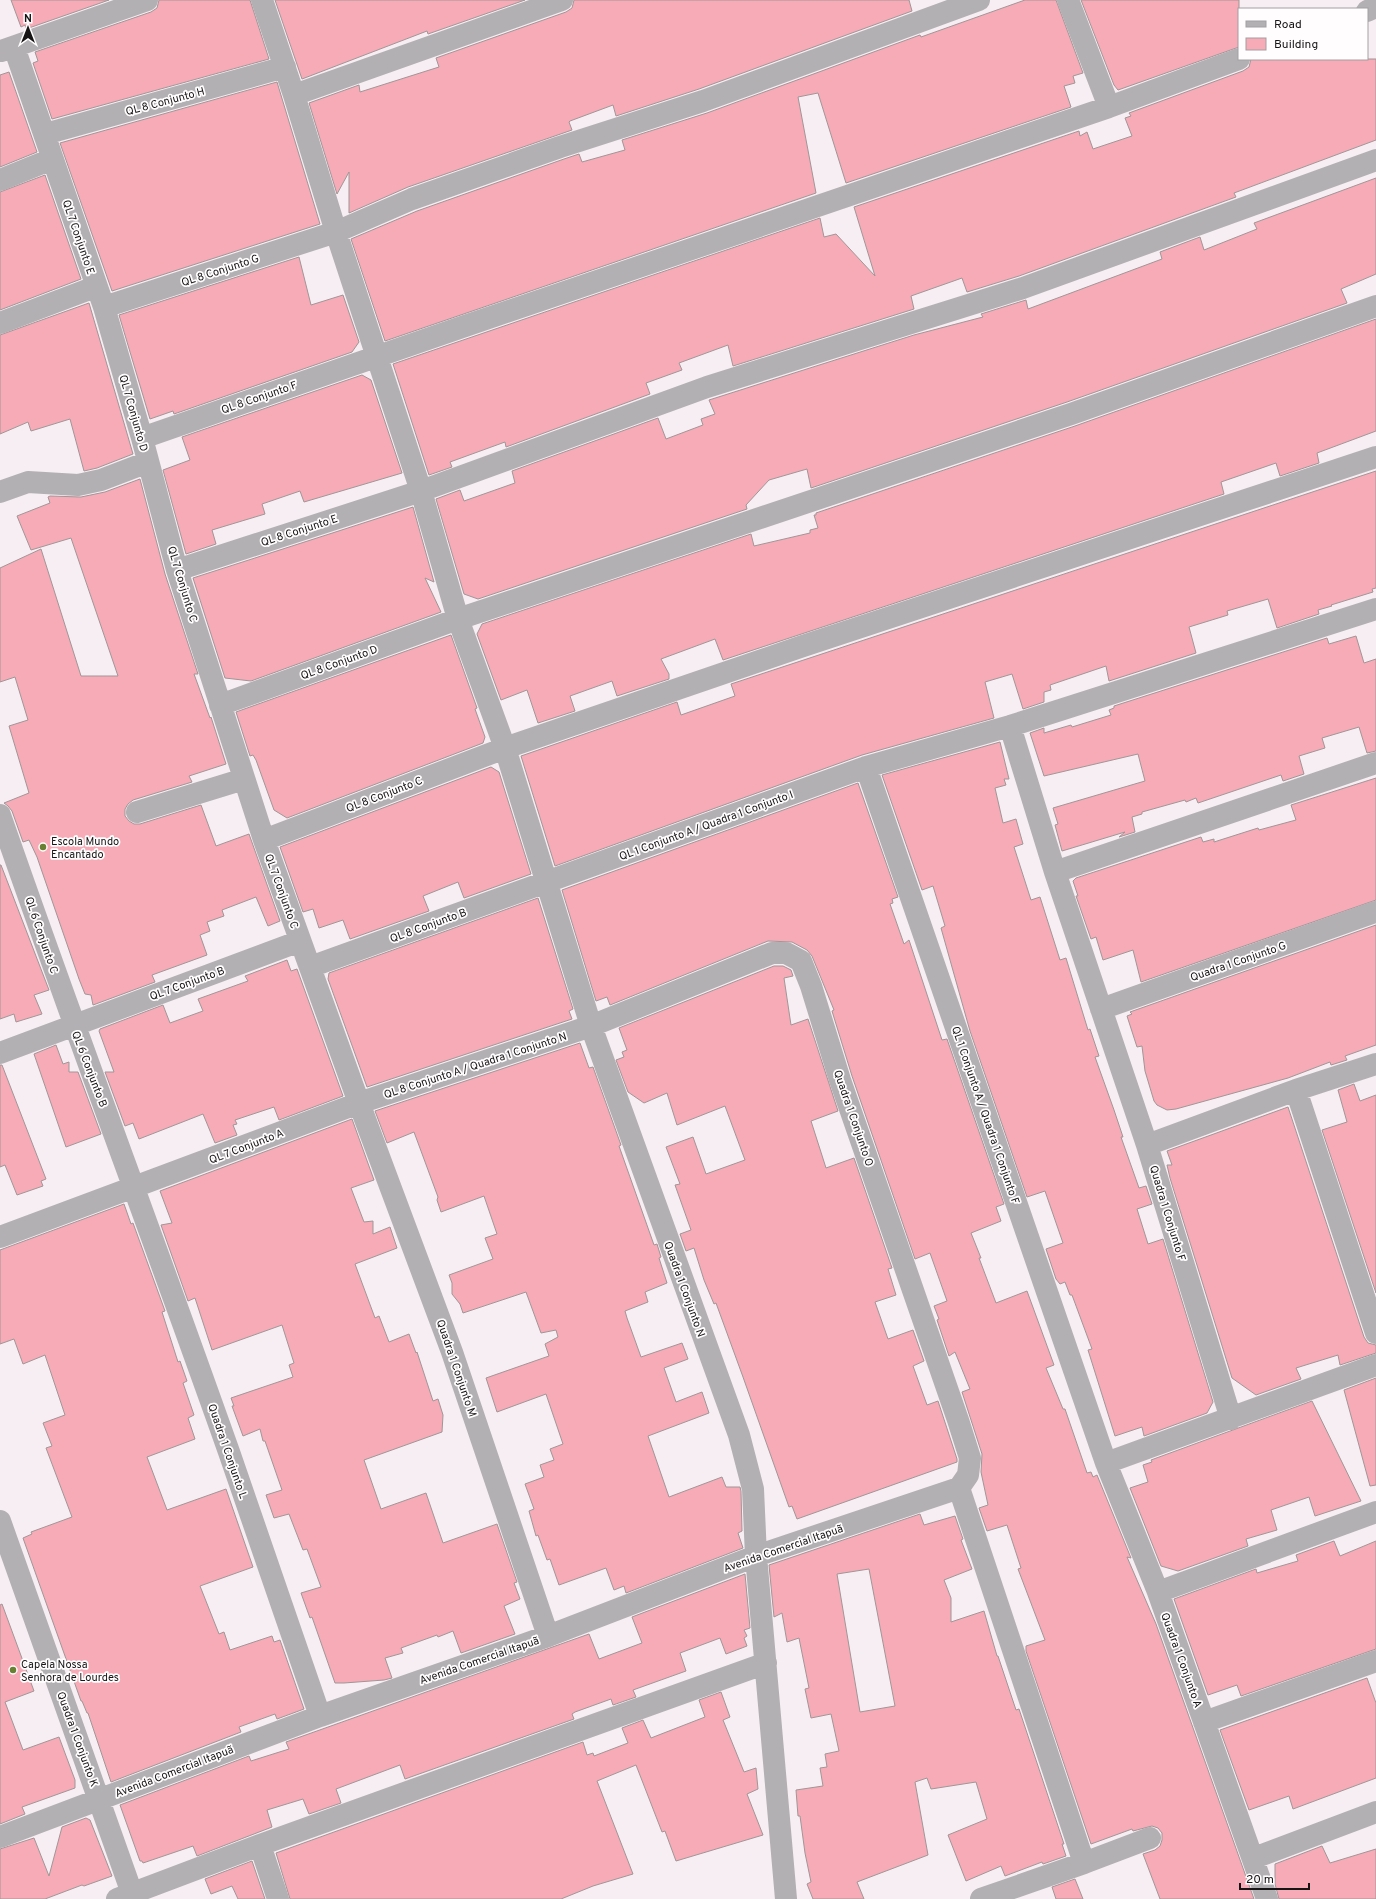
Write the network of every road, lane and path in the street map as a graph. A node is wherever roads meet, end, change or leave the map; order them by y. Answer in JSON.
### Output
{"nodes":[{"id":1,"x":147,"y":0,"type":"edge"},
{"id":2,"x":262,"y":0,"type":"edge"},
{"id":3,"x":562,"y":0,"type":"edge"},
{"id":4,"x":979,"y":0,"type":"edge"},
{"id":5,"x":1068,"y":0,"type":"edge"},
{"id":6,"x":7,"y":49,"type":"edge"},
{"id":7,"x":1238,"y":59,"type":"edge"},
{"id":8,"x":285,"y":67,"type":"junction"},
{"id":9,"x":294,"y":95,"type":"junction"},
{"id":10,"x":1109,"y":107,"type":"junction"},
{"id":11,"x":45,"y":134,"type":"junction"},
{"id":12,"x":52,"y":159,"type":"junction"},
{"id":13,"x":1376,"y":160,"type":"edge"},
{"id":14,"x":0,"y":180,"type":"edge"},
{"id":15,"x":336,"y":232,"type":"junction"},
{"id":16,"x":95,"y":287,"type":"junction"},
{"id":17,"x":1376,"y":306,"type":"edge"},
{"id":18,"x":104,"y":307,"type":"junction"},
{"id":19,"x":0,"y":323,"type":"edge"},
{"id":20,"x":377,"y":356,"type":"junction"},
{"id":21,"x":142,"y":438,"type":"junction"},
{"id":22,"x":1376,"y":457,"type":"edge"},
{"id":23,"x":148,"y":462,"type":"junction"},
{"id":24,"x":421,"y":491,"type":"junction"},
{"id":25,"x":0,"y":492,"type":"edge"},
{"id":26,"x":177,"y":570,"type":"junction"},
{"id":27,"x":1376,"y":609,"type":"edge"},
{"id":28,"x":458,"y":619,"type":"junction"},
{"id":29,"x":220,"y":705,"type":"junction"},
{"id":30,"x":1010,"y":726,"type":"junction"},
{"id":31,"x":505,"y":748,"type":"junction"},
{"id":32,"x":1376,"y":763,"type":"edge"},
{"id":33,"x":866,"y":767,"type":"junction"},
{"id":34,"x":244,"y":779,"type":"junction"},
{"id":35,"x":137,"y":812,"type":"dead end"},
{"id":36,"x":0,"y":815,"type":"edge"},
{"id":37,"x":264,"y":840,"type":"junction"},
{"id":38,"x":9,"y":867,"type":"edge"},
{"id":39,"x":1055,"y":872,"type":"junction"},
{"id":40,"x":546,"y":882,"type":"junction"},
{"id":41,"x":1375,"y":912,"type":"dead end"},
{"id":42,"x":300,"y":941,"type":"junction"},
{"id":43,"x":310,"y":967,"type":"junction"},
{"id":44,"x":1101,"y":1009,"type":"junction"},
{"id":45,"x":73,"y":1024,"type":"junction"},
{"id":46,"x":591,"y":1026,"type":"junction"},
{"id":47,"x":0,"y":1053,"type":"edge"},
{"id":48,"x":1376,"y":1064,"type":"edge"},
{"id":49,"x":1296,"y":1090,"type":"junction"},
{"id":50,"x":359,"y":1103,"type":"junction"},
{"id":51,"x":1147,"y":1145,"type":"junction"},
{"id":52,"x":134,"y":1188,"type":"junction"},
{"id":53,"x":0,"y":1237,"type":"edge"},
{"id":54,"x":1376,"y":1333,"type":"edge"},
{"id":55,"x":1376,"y":1365,"type":"edge"},
{"id":56,"x":1231,"y":1419,"type":"junction"},
{"id":57,"x":1106,"y":1462,"type":"junction"},
{"id":58,"x":959,"y":1488,"type":"junction"},
{"id":59,"x":1376,"y":1512,"type":"edge"},
{"id":60,"x":0,"y":1521,"type":"edge"},
{"id":61,"x":756,"y":1556,"type":"junction"},
{"id":62,"x":1158,"y":1592,"type":"junction"},
{"id":63,"x":548,"y":1636,"type":"junction"},
{"id":64,"x":1376,"y":1661,"type":"edge"},
{"id":65,"x":766,"y":1663,"type":"junction"},
{"id":66,"x":320,"y":1716,"type":"junction"},
{"id":67,"x":1204,"y":1722,"type":"junction"},
{"id":68,"x":99,"y":1799,"type":"junction"},
{"id":69,"x":1376,"y":1812,"type":"edge"},
{"id":70,"x":0,"y":1837,"type":"edge"},
{"id":71,"x":1150,"y":1838,"type":"dead end"},
{"id":72,"x":260,"y":1845,"type":"junction"},
{"id":73,"x":1254,"y":1858,"type":"junction"},
{"id":74,"x":1084,"y":1863,"type":"junction"},
{"id":75,"x":128,"y":1897,"type":"edge"},
{"id":76,"x":278,"y":1899,"type":"edge"},
{"id":77,"x":786,"y":1899,"type":"edge"},
{"id":78,"x":981,"y":1899,"type":"edge"},
{"id":79,"x":1268,"y":1899,"type":"edge"}],
"edges":[{"from":1,"to":6,"type":"street"},
{"from":2,"to":8,"type":"street","name":"Quadra 1 Conjunto N"},
{"from":3,"to":9,"type":"street"},
{"from":4,"to":15,"type":"street","name":"QL 8 Conjunto G"},
{"from":5,"to":10,"type":"street"},
{"from":6,"to":11,"type":"street"},
{"from":7,"to":10,"type":"street","name":"QL 8 Conjunto F"},
{"from":8,"to":9,"type":"street","name":"Quadra 1 Conjunto N"},
{"from":8,"to":11,"type":"street","name":"QL 8 Conjunto H"},
{"from":9,"to":15,"type":"street","name":"Quadra 1 Conjunto N"},
{"from":10,"to":20,"type":"street","name":"QL 8 Conjunto F"},
{"from":11,"to":12,"type":"street"},
{"from":12,"to":14,"type":"street"},
{"from":12,"to":16,"type":"street","name":"QL 7 Conjunto E"},
{"from":13,"to":24,"type":"street","name":"QL 8 Conjunto E"},
{"from":15,"to":18,"type":"street","name":"QL 8 Conjunto G"},
{"from":15,"to":20,"type":"street","name":"Quadra 1 Conjunto N"},
{"from":16,"to":18,"type":"street","name":"QL 7 Conjunto D"},
{"from":16,"to":19,"type":"street","name":"QL 7 Conjunto E"},
{"from":17,"to":28,"type":"street","name":"QL 8 Conjunto D"},
{"from":18,"to":21,"type":"street","name":"QL 7 Conjunto D"},
{"from":20,"to":21,"type":"street","name":"QL 8 Conjunto F"},
{"from":20,"to":24,"type":"street","name":"Quadra 1 Conjunto N"},
{"from":21,"to":23,"type":"street","name":"QL 7 Conjunto D"},
{"from":22,"to":31,"type":"street","name":"QL 8 Conjunto C"},
{"from":23,"to":25,"type":"street","name":"QL 7 Conjunto D"},
{"from":23,"to":26,"type":"street","name":"QL 7 Conjunto C"},
{"from":24,"to":26,"type":"street","name":"QL 8 Conjunto E"},
{"from":24,"to":28,"type":"street","name":"Quadra 1 Conjunto N"},
{"from":26,"to":29,"type":"street","name":"QL 7 Conjunto C"},
{"from":27,"to":30,"type":"street","name":"QL 1 Conjunto A / Quadra 1 Conjunto I"},
{"from":28,"to":29,"type":"street","name":"QL 8 Conjunto D"},
{"from":28,"to":31,"type":"street","name":"Quadra 1 Conjunto N"},
{"from":29,"to":34,"type":"street","name":"QL 7 Conjunto C"},
{"from":30,"to":33,"type":"street","name":"QL 1 Conjunto A / Quadra 1 Conjunto I"},
{"from":30,"to":39,"type":"street","name":"Quadra 1 Conjunto F"},
{"from":31,"to":37,"type":"street","name":"QL 8 Conjunto C"},
{"from":31,"to":40,"type":"street","name":"Quadra 1 Conjunto N"},
{"from":32,"to":39,"type":"street"},
{"from":33,"to":40,"type":"street","name":"QL 1 Conjunto A / Quadra 1 Conjunto I"},
{"from":33,"to":57,"type":"street","name":"QL 1 Conjunto A / Quadra 1 Conjunto F"},
{"from":34,"to":35,"type":"street"},
{"from":34,"to":37,"type":"street","name":"QL 7 Conjunto C"},
{"from":36,"to":38,"type":"street","name":"QL 6 Conjunto C"},
{"from":37,"to":42,"type":"street","name":"QL 7 Conjunto C"},
{"from":38,"to":45,"type":"street","name":"QL 6 Conjunto C"},
{"from":39,"to":44,"type":"street","name":"Quadra 1 Conjunto F"},
{"from":40,"to":43,"type":"street","name":"QL 8 Conjunto B"},
{"from":40,"to":46,"type":"street","name":"Quadra 1 Conjunto N"},
{"from":41,"to":44,"type":"street","name":"Quadra 1 Conjunto G"},
{"from":42,"to":43,"type":"street","name":"QL 7 Conjunto C"},
{"from":42,"to":45,"type":"street","name":"QL 7 Conjunto B"},
{"from":43,"to":50,"type":"street","name":"Quadra 1 Conjunto M"},
{"from":44,"to":51,"type":"street","name":"Quadra 1 Conjunto F"},
{"from":45,"to":47,"type":"street","name":"QL 6 Conjunto B"},
{"from":45,"to":52,"type":"street","name":"QL 6 Conjunto B"},
{"from":46,"to":50,"type":"street","name":"QL 8 Conjunto A / Quadra 1 Conjunto N"},
{"from":46,"to":58,"type":"street","name":"Quadra 1 Conjunto O"},
{"from":46,"to":61,"type":"street","name":"Quadra 1 Conjunto N"},
{"from":48,"to":49,"type":"street"},
{"from":49,"to":51,"type":"street"},
{"from":49,"to":54,"type":"street"},
{"from":50,"to":52,"type":"street","name":"QL 7 Conjunto A"},
{"from":50,"to":63,"type":"street","name":"Quadra 1 Conjunto M"},
{"from":51,"to":56,"type":"street","name":"Quadra 1 Conjunto F"},
{"from":52,"to":53,"type":"street","name":"QL 7 Conjunto A"},
{"from":52,"to":66,"type":"street","name":"Quadra 1 Conjunto L"},
{"from":55,"to":56,"type":"street"},
{"from":56,"to":57,"type":"street"},
{"from":57,"to":62,"type":"street","name":"Quadra 1 Conjunto A"},
{"from":58,"to":61,"type":"street","name":"Avenida Comercial Itapuã"},
{"from":58,"to":74,"type":"street"},
{"from":59,"to":62,"type":"street"},
{"from":60,"to":68,"type":"street","name":"Quadra 1 Conjunto K"},
{"from":61,"to":63,"type":"street","name":"Avenida Comercial Itapuã"},
{"from":61,"to":65,"type":"street","name":"Quadra 1 Conjunto N"},
{"from":62,"to":67,"type":"street","name":"Quadra 1 Conjunto A"},
{"from":63,"to":66,"type":"street","name":"Avenida Comercial Itapuã"},
{"from":64,"to":67,"type":"street"},
{"from":65,"to":72,"type":"street"},
{"from":65,"to":77,"type":"street","name":"Quadra 1 Conjunto N"},
{"from":66,"to":68,"type":"street","name":"Avenida Comercial Itapuã"},
{"from":67,"to":73,"type":"street","name":"Quadra 1 Conjunto A"},
{"from":68,"to":70,"type":"street","name":"Avenida Comercial Itapuã"},
{"from":68,"to":75,"type":"street","name":"Quadra 1 Conjunto K"},
{"from":69,"to":73,"type":"street"},
{"from":71,"to":74,"type":"street"},
{"from":72,"to":75,"type":"street"},
{"from":72,"to":76,"type":"street"},
{"from":73,"to":79,"type":"street","name":"Quadra 1 Conjunto A"},
{"from":74,"to":78,"type":"street"}]}
